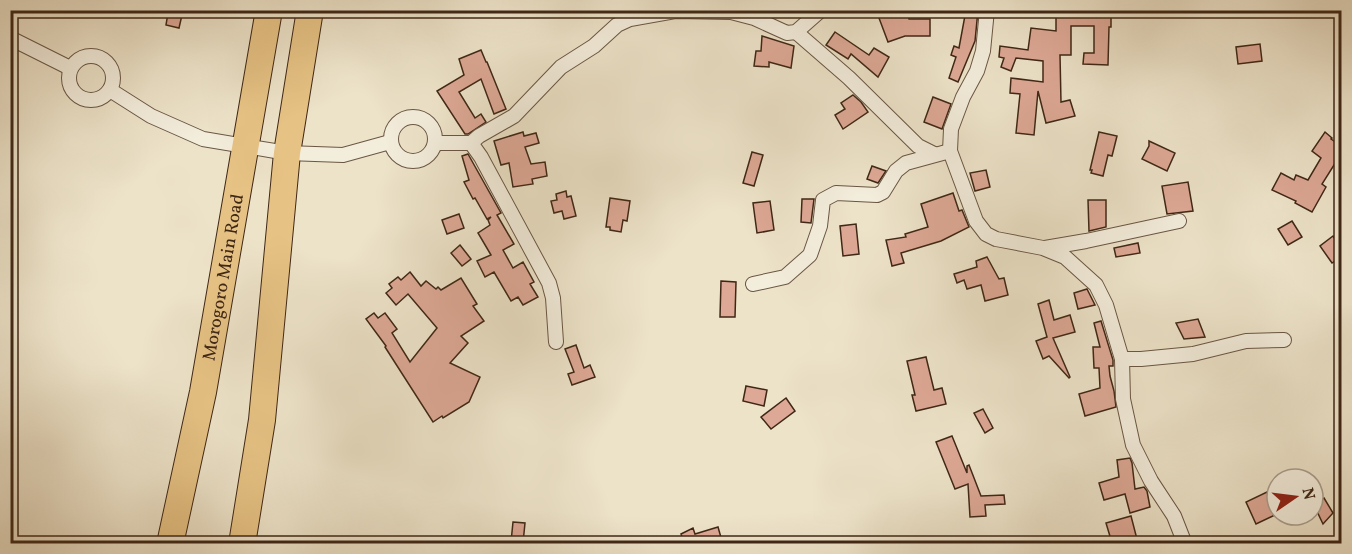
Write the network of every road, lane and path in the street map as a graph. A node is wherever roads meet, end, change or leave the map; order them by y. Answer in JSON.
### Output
{"nodes":[{"id":1,"x":269,"y":10,"type":"edge"},
{"id":2,"x":310,"y":10,"type":"edge"},
{"id":3,"x":821,"y":10,"type":"edge"},
{"id":4,"x":987,"y":10,"type":"edge"},
{"id":5,"x":795,"y":32,"type":"junction"},
{"id":6,"x":10,"y":38,"type":"edge"},
{"id":7,"x":70,"y":68,"type":"junction"},
{"id":8,"x":110,"y":90,"type":"junction"},
{"id":9,"x":390,"y":142,"type":"junction"},
{"id":10,"x":435,"y":143,"type":"junction"},
{"id":11,"x":471,"y":143,"type":"junction"},
{"id":12,"x":246,"y":147,"type":"junction"},
{"id":13,"x":950,"y":151,"type":"junction"},
{"id":14,"x":287,"y":153,"type":"junction"},
{"id":15,"x":934,"y":154,"type":"junction"},
{"id":16,"x":1179,"y":221,"type":"dead end"},
{"id":17,"x":1043,"y":248,"type":"junction"},
{"id":18,"x":753,"y":284,"type":"dead end"},
{"id":19,"x":1284,"y":340,"type":"dead end"},
{"id":20,"x":556,"y":342,"type":"dead end"},
{"id":21,"x":1122,"y":359,"type":"junction"},
{"id":22,"x":170,"y":543,"type":"edge"},
{"id":23,"x":242,"y":543,"type":"edge"},
{"id":24,"x":1185,"y":543,"type":"edge"}],
"edges":[{"from":1,"to":12,"type":"highway","name":"Morogoro Main Road"},
{"from":2,"to":14,"type":"highway"},
{"from":3,"to":5,"type":"street"},
{"from":4,"to":13,"type":"street"},
{"from":5,"to":11,"type":"street"},
{"from":5,"to":15,"type":"street"},
{"from":6,"to":7,"type":"street"},
{"from":7,"to":8,"type":"street"},
{"from":7,"to":8,"type":"street"},
{"from":8,"to":12,"type":"street"},
{"from":9,"to":10,"type":"street"},
{"from":9,"to":10,"type":"street"},
{"from":9,"to":14,"type":"street"},
{"from":10,"to":11,"type":"street"},
{"from":11,"to":20,"type":"street"},
{"from":12,"to":14,"type":"street"},
{"from":12,"to":22,"type":"highway","name":"Morogoro Main Road"},
{"from":13,"to":15,"type":"street"},
{"from":13,"to":17,"type":"street"},
{"from":14,"to":23,"type":"highway"},
{"from":15,"to":18,"type":"street"},
{"from":16,"to":17,"type":"street"},
{"from":17,"to":21,"type":"street"},
{"from":19,"to":21,"type":"street"},
{"from":21,"to":24,"type":"street"}]}
